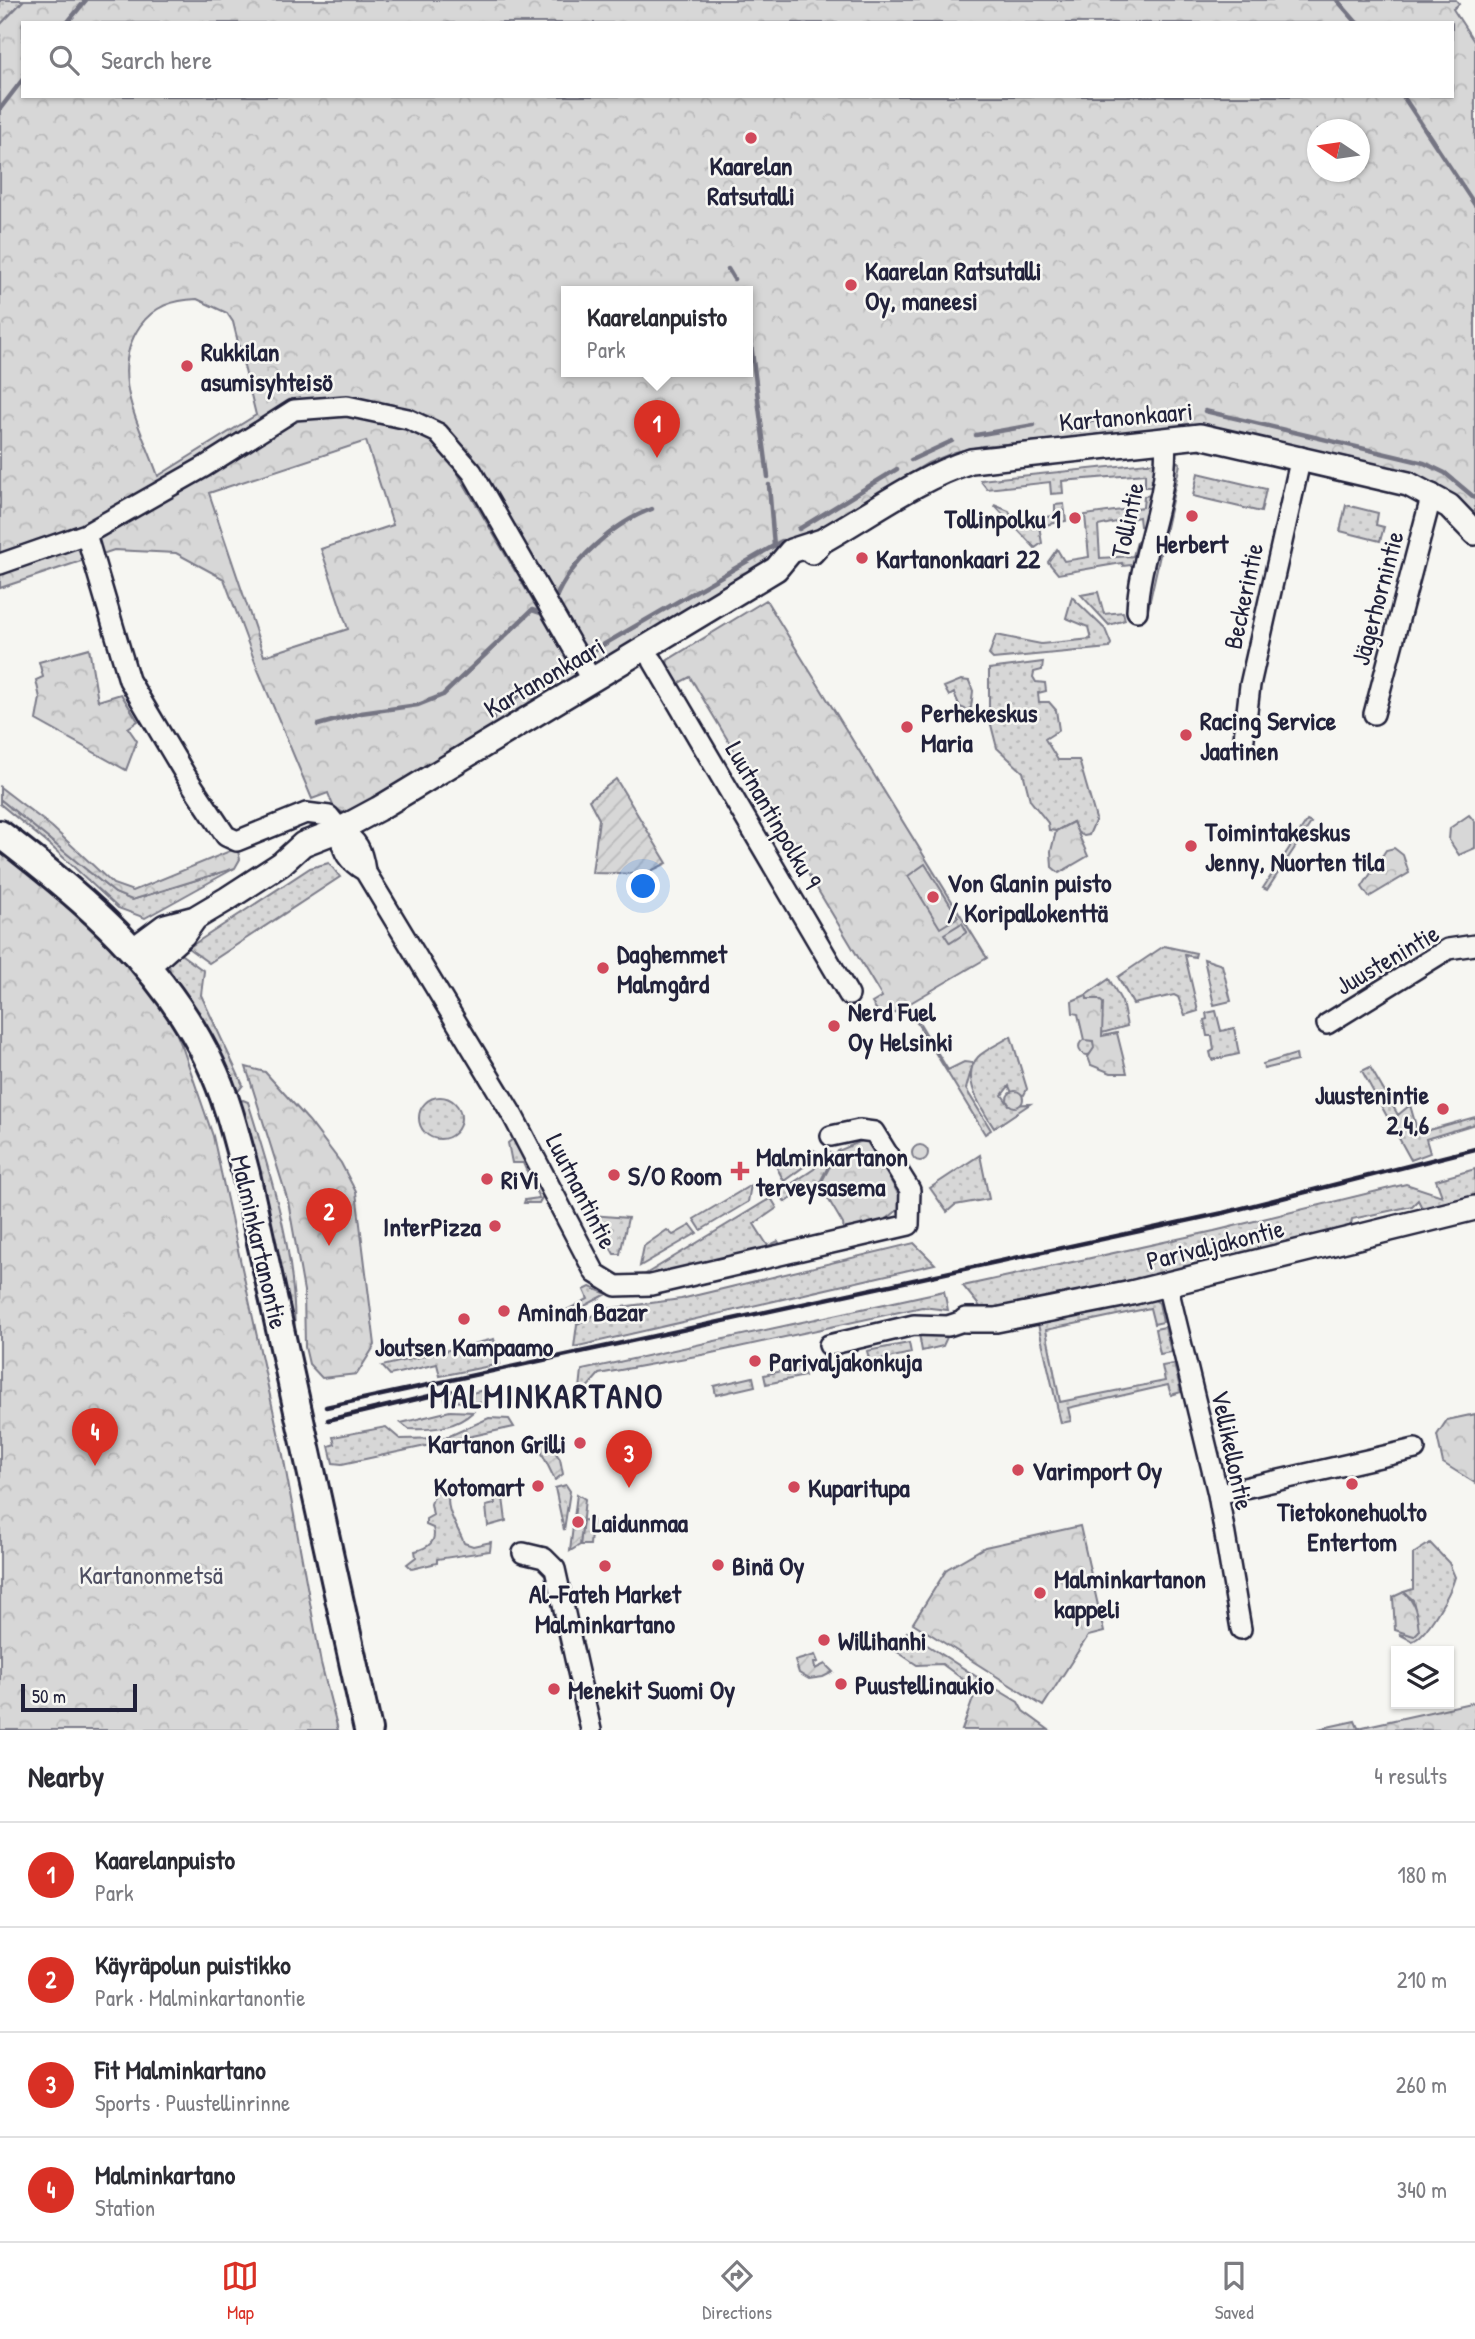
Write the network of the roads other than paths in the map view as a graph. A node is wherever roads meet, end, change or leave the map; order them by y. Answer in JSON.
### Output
{"nodes":[{"id":1,"x":1165,"y":439,"type":"junction"},
{"id":2,"x":1301,"y":457,"type":"junction"},
{"id":3,"x":1432,"y":494,"type":"junction"},
{"id":4,"x":1475,"y":533,"type":"edge"},
{"id":5,"x":86,"y":534,"type":"junction"},
{"id":6,"x":0,"y":564,"type":"edge"},
{"id":7,"x":1137,"y":611,"type":"dead end"},
{"id":8,"x":653,"y":661,"type":"dead end"},
{"id":9,"x":592,"y":681,"type":"junction"},
{"id":10,"x":1374,"y":714,"type":"dead end"},
{"id":11,"x":1243,"y":747,"type":"dead end"},
{"id":12,"x":339,"y":830,"type":"junction"},
{"id":13,"x":0,"y":834,"type":"edge"},
{"id":14,"x":1475,"y":945,"type":"edge"},
{"id":15,"x":141,"y":957,"type":"junction"},
{"id":16,"x":849,"y":995,"type":"dead end"},
{"id":17,"x":1327,"y":1024,"type":"dead end"},
{"id":18,"x":831,"y":1136,"type":"dead end"},
{"id":19,"x":1475,"y":1208,"type":"edge"},
{"id":20,"x":1167,"y":1284,"type":"junction"},
{"id":21,"x":966,"y":1320,"type":"joint"},
{"id":22,"x":829,"y":1345,"type":"dead end"},
{"id":23,"x":1415,"y":1449,"type":"dead end"},
{"id":24,"x":1217,"y":1494,"type":"junction"},
{"id":25,"x":523,"y":1553,"type":"dead end"},
{"id":26,"x":1241,"y":1629,"type":"dead end"},
{"id":27,"x":368,"y":1730,"type":"edge"},
{"id":28,"x":591,"y":1730,"type":"edge"}],
"edges":[{"from":1,"to":2,"type":"street","name":"Kartanonkaari"},
{"from":1,"to":7,"type":"street","name":"Tollintie"},
{"from":1,"to":9,"type":"street","name":"Kartanonkaari"},
{"from":2,"to":3,"type":"street","name":"Kartanonkaari"},
{"from":2,"to":11,"type":"street","name":"Beckerintie"},
{"from":3,"to":4,"type":"street","name":"Kartanonkaari"},
{"from":3,"to":10,"type":"street","name":"Jägerhornintie"},
{"from":5,"to":6,"type":"street"},
{"from":5,"to":9,"type":"street"},
{"from":5,"to":12,"type":"street","name":"Luutnantintie"},
{"from":8,"to":16,"type":"street","name":"Luutnantinpolku 9"},
{"from":9,"to":12,"type":"street","name":"Kartanonkaari"},
{"from":12,"to":15,"type":"street","name":"Kartanonkaari"},
{"from":12,"to":18,"type":"street","name":"Luutnantintie"},
{"from":13,"to":15,"type":"main road","name":"Malminkartanontie"},
{"from":14,"to":17,"type":"street","name":"Juustenintie"},
{"from":15,"to":27,"type":"main road","name":"Malminkartanontie"},
{"from":19,"to":20,"type":"street","name":"Parivaljakontie"},
{"from":20,"to":21,"type":"street","name":"Parivaljakontie"},
{"from":20,"to":24,"type":"street","name":"Vellikellontie"},
{"from":21,"to":22,"type":"street"},
{"from":23,"to":24,"type":"street"},
{"from":24,"to":26,"type":"street","name":"Vellikellontie"},
{"from":25,"to":28,"type":"street"}]}
